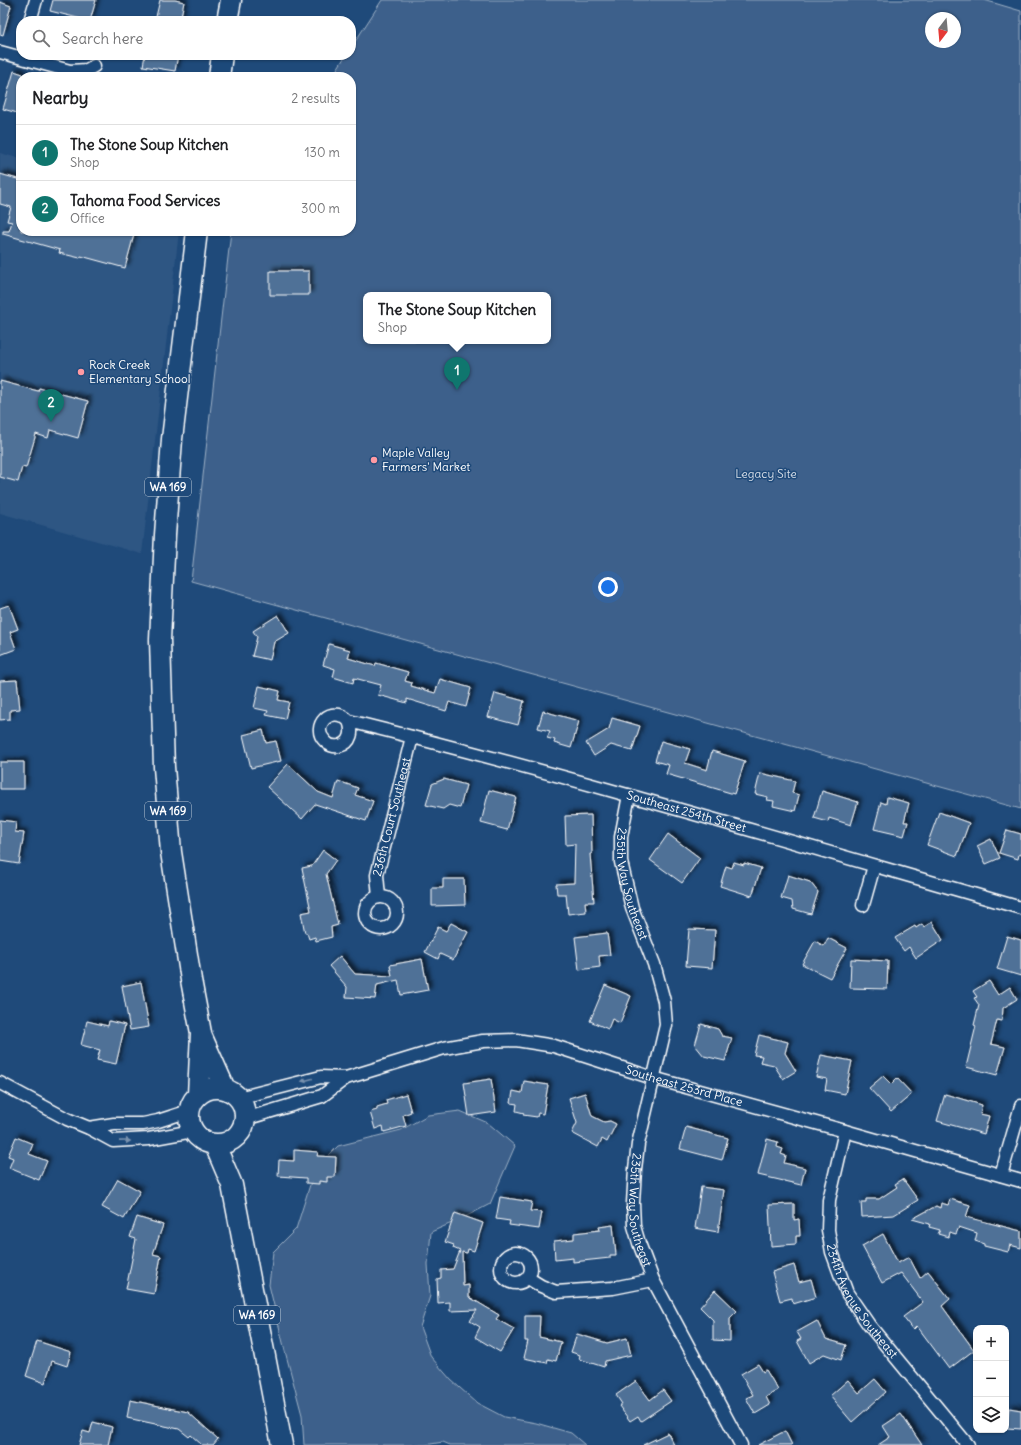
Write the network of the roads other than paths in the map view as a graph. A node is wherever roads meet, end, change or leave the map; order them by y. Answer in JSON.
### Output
{"nodes":[{"id":1,"x":36,"y":0,"type":"edge"},
{"id":2,"x":230,"y":0,"type":"edge"},
{"id":3,"x":31,"y":16,"type":"edge"},
{"id":4,"x":228,"y":16,"type":"edge"},
{"id":5,"x":0,"y":52,"type":"edge"},
{"id":6,"x":16,"y":54,"type":"edge"},
{"id":7,"x":36,"y":60,"type":"edge"},
{"id":8,"x":221,"y":60,"type":"edge"},
{"id":9,"x":94,"y":66,"type":"dead end"},
{"id":10,"x":220,"y":72,"type":"edge"},
{"id":11,"x":196,"y":236,"type":"edge"},
{"id":12,"x":350,"y":721,"type":"dead end"},
{"id":13,"x":412,"y":737,"type":"junction"},
{"id":14,"x":629,"y":795,"type":"junction"},
{"id":15,"x":874,"y":866,"type":"junction"},
{"id":16,"x":379,"y":897,"type":"dead end"},
{"id":17,"x":863,"y":905,"type":"dead end"},
{"id":18,"x":1021,"y":908,"type":"edge"},
{"id":19,"x":201,"y":1033,"type":"junction"},
{"id":20,"x":346,"y":1078,"type":"junction"},
{"id":21,"x":653,"y":1078,"type":"junction"},
{"id":22,"x":0,"y":1083,"type":"edge"},
{"id":23,"x":232,"y":1094,"type":"junction"},
{"id":24,"x":193,"y":1103,"type":"junction"},
{"id":25,"x":1021,"y":1106,"type":"edge"},
{"id":26,"x":245,"y":1119,"type":"junction"},
{"id":27,"x":89,"y":1128,"type":"junction"},
{"id":28,"x":193,"y":1131,"type":"junction"},
{"id":29,"x":845,"y":1131,"type":"junction"},
{"id":30,"x":236,"y":1137,"type":"junction"},
{"id":31,"x":215,"y":1145,"type":"junction"},
{"id":32,"x":1001,"y":1175,"type":"junction"},
{"id":33,"x":1021,"y":1181,"type":"edge"},
{"id":34,"x":232,"y":1185,"type":"junction"},
{"id":35,"x":528,"y":1278,"type":"dead end"},
{"id":36,"x":653,"y":1280,"type":"junction"},
{"id":37,"x":282,"y":1445,"type":"edge"},
{"id":38,"x":741,"y":1445,"type":"edge"},
{"id":39,"x":968,"y":1445,"type":"edge"}],
"edges":[{"from":1,"to":3,"type":"street"},
{"from":2,"to":4,"type":"main road"},
{"from":5,"to":6,"type":"street"},
{"from":7,"to":9,"type":"street"},
{"from":8,"to":10,"type":"main road"},
{"from":11,"to":19,"type":"main road","number":"WA 169"},
{"from":12,"to":13,"type":"street","name":"Southeast 254th Street"},
{"from":13,"to":14,"type":"street","name":"Southeast 254th Street"},
{"from":13,"to":16,"type":"street","name":"236th Court Southeast"},
{"from":14,"to":15,"type":"street","name":"Southeast 254th Street"},
{"from":14,"to":21,"type":"street","name":"235th Way Southeast"},
{"from":15,"to":17,"type":"street"},
{"from":15,"to":18,"type":"street","name":"Southeast 254th Street"},
{"from":19,"to":23,"type":"main road","number":"WA 169"},
{"from":19,"to":24,"type":"main road","number":"WA 169"},
{"from":20,"to":21,"type":"street","name":"Southeast 253rd Place"},
{"from":20,"to":23,"type":"street","name":"Southeast 253rd Place","one_way":true},
{"from":20,"to":26,"type":"street","name":"Southeast 253rd Place"},
{"from":21,"to":29,"type":"street","name":"Southeast 253rd Place"},
{"from":21,"to":36,"type":"street","name":"235th Way Southeast"},
{"from":22,"to":27,"type":"street"},
{"from":23,"to":24,"type":"main road"},
{"from":23,"to":26,"type":"main road","number":"WA 169"},
{"from":24,"to":27,"type":"street"},
{"from":24,"to":28,"type":"main road","number":"WA 169"},
{"from":25,"to":32,"type":"street"},
{"from":26,"to":30,"type":"main road","number":"WA 169"},
{"from":27,"to":28,"type":"street","one_way":true},
{"from":28,"to":31,"type":"main road"},
{"from":29,"to":32,"type":"street","name":"Southeast 253rd Place"},
{"from":29,"to":39,"type":"street","name":"234th Avenue Southeast"},
{"from":30,"to":31,"type":"main road"},
{"from":30,"to":34,"type":"main road","number":"WA 169"},
{"from":31,"to":34,"type":"main road","number":"WA 169"},
{"from":32,"to":33,"type":"street","name":"Southeast 253rd Place"},
{"from":34,"to":37,"type":"main road","number":"WA 169"},
{"from":35,"to":36,"type":"street"},
{"from":36,"to":38,"type":"street","name":"235th Way Southeast"}]}
